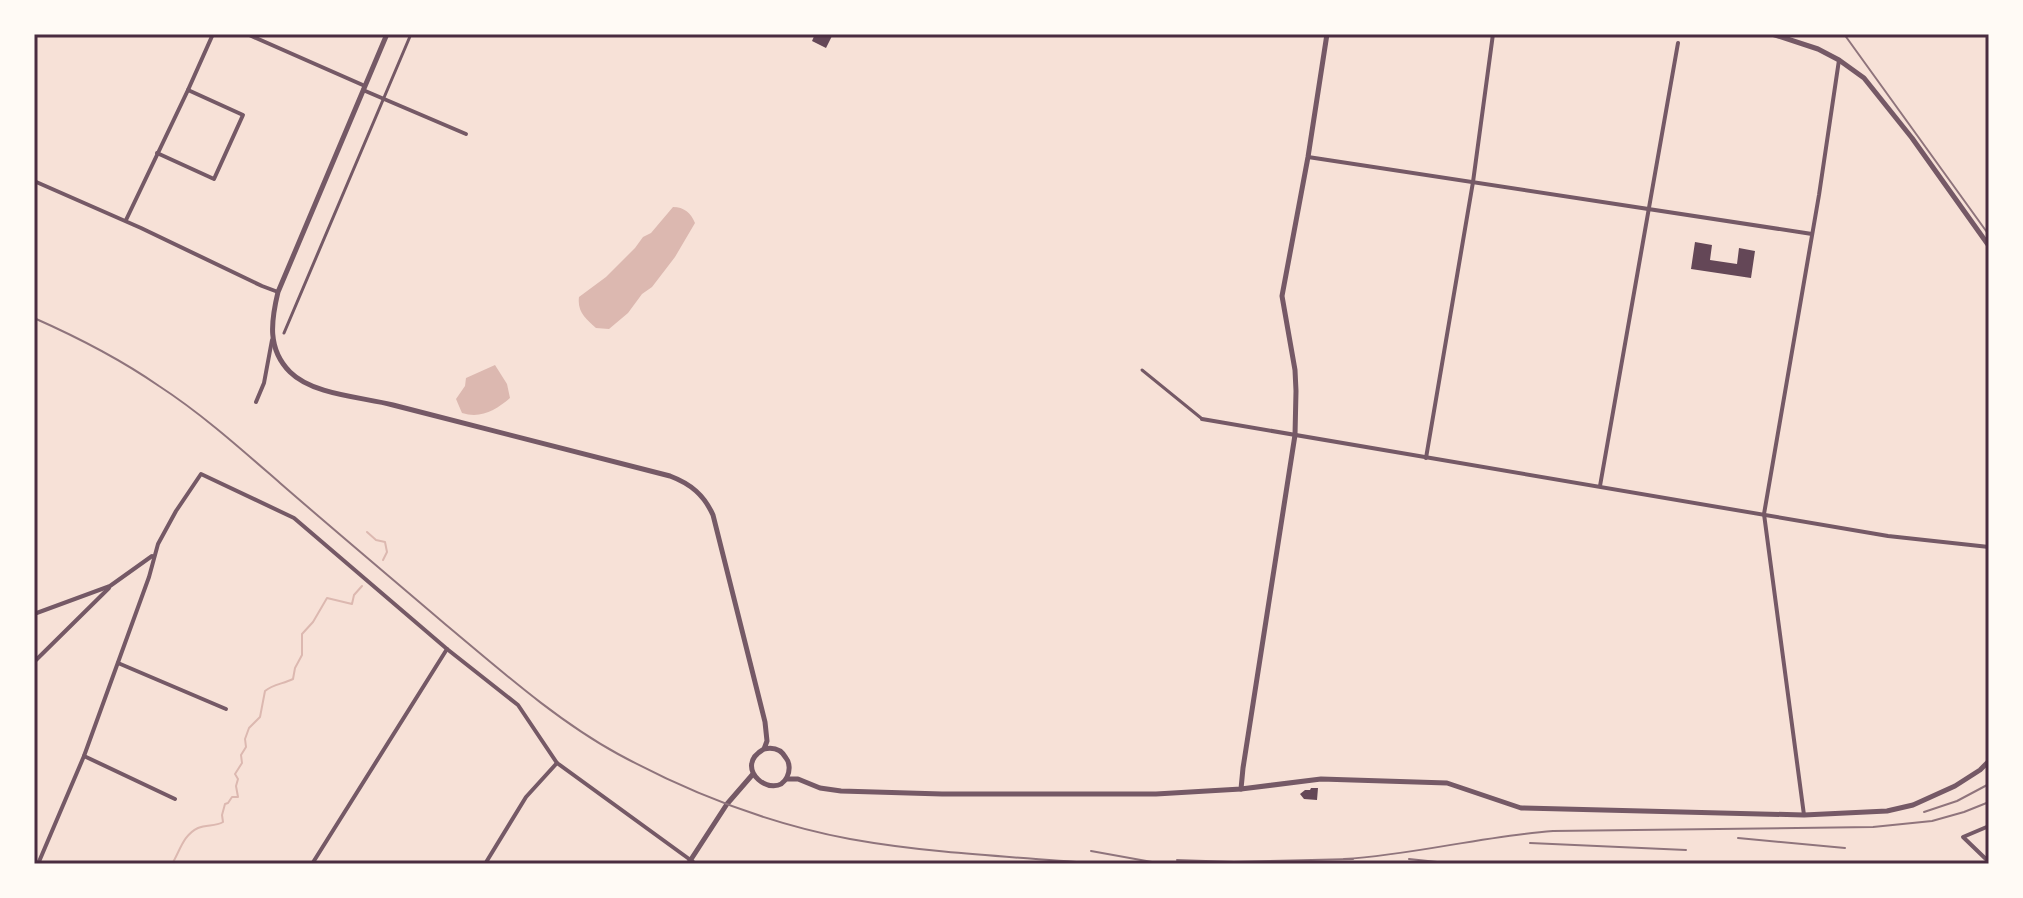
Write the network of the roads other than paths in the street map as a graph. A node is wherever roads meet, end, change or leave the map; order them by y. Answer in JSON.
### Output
{"nodes":[{"id":1,"x":213,"y":34,"type":"edge"},
{"id":2,"x":247,"y":34,"type":"edge"},
{"id":3,"x":266,"y":34,"type":"edge"},
{"id":4,"x":387,"y":34,"type":"edge"},
{"id":5,"x":411,"y":34,"type":"edge"},
{"id":6,"x":1327,"y":34,"type":"edge"},
{"id":7,"x":1493,"y":34,"type":"edge"},
{"id":8,"x":1772,"y":34,"type":"edge"},
{"id":9,"x":262,"y":41,"type":"junction"},
{"id":10,"x":1678,"y":43,"type":"dead end"},
{"id":11,"x":1839,"y":60,"type":"junction"},
{"id":12,"x":364,"y":88,"type":"junction"},
{"id":13,"x":188,"y":90,"type":"junction"},
{"id":14,"x":384,"y":99,"type":"junction"},
{"id":15,"x":466,"y":134,"type":"dead end"},
{"id":16,"x":157,"y":153,"type":"junction"},
{"id":17,"x":1308,"y":157,"type":"junction"},
{"id":18,"x":34,"y":181,"type":"edge"},
{"id":19,"x":1473,"y":182,"type":"junction"},
{"id":20,"x":1650,"y":209,"type":"junction"},
{"id":21,"x":126,"y":221,"type":"junction"},
{"id":22,"x":1812,"y":234,"type":"junction"},
{"id":23,"x":1989,"y":246,"type":"edge"},
{"id":24,"x":278,"y":292,"type":"junction"},
{"id":25,"x":284,"y":333,"type":"dead end"},
{"id":26,"x":272,"y":340,"type":"junction"},
{"id":27,"x":1142,"y":370,"type":"dead end"},
{"id":28,"x":256,"y":402,"type":"dead end"},
{"id":29,"x":1202,"y":419,"type":"joint"},
{"id":30,"x":1295,"y":435,"type":"junction"},
{"id":31,"x":1426,"y":458,"type":"junction"},
{"id":32,"x":1600,"y":486,"type":"junction"},
{"id":33,"x":1764,"y":514,"type":"junction"},
{"id":34,"x":1989,"y":547,"type":"edge"},
{"id":35,"x":154,"y":554,"type":"junction"},
{"id":36,"x":110,"y":586,"type":"junction"},
{"id":37,"x":34,"y":614,"type":"edge"},
{"id":38,"x":447,"y":649,"type":"junction"},
{"id":39,"x":34,"y":662,"type":"edge"},
{"id":40,"x":118,"y":663,"type":"junction"},
{"id":41,"x":226,"y":709,"type":"dead end"},
{"id":42,"x":767,"y":741,"type":"junction"},
{"id":43,"x":772,"y":748,"type":"junction"},
{"id":44,"x":764,"y":749,"type":"junction"},
{"id":45,"x":84,"y":756,"type":"junction"},
{"id":46,"x":1989,"y":761,"type":"edge"},
{"id":47,"x":557,"y":763,"type":"junction"},
{"id":48,"x":789,"y":770,"type":"junction"},
{"id":49,"x":755,"y":777,"type":"junction"},
{"id":50,"x":787,"y":779,"type":"junction"},
{"id":51,"x":798,"y":779,"type":"junction"},
{"id":52,"x":1241,"y":789,"type":"junction"},
{"id":53,"x":175,"y":799,"type":"dead end"},
{"id":54,"x":1804,"y":815,"type":"junction"},
{"id":55,"x":1989,"y":826,"type":"edge"},
{"id":56,"x":1989,"y":862,"type":"edge"},
{"id":57,"x":692,"y":863,"type":"edge"},
{"id":58,"x":38,"y":864,"type":"edge"},
{"id":59,"x":312,"y":864,"type":"edge"},
{"id":60,"x":485,"y":864,"type":"edge"}],
"edges":[{"from":1,"to":13,"type":"street"},
{"from":2,"to":9,"type":"street"},
{"from":3,"to":9,"type":"street"},
{"from":4,"to":12,"type":"street"},
{"from":5,"to":14,"type":"street"},
{"from":6,"to":17,"type":"street"},
{"from":7,"to":19,"type":"street"},
{"from":8,"to":11,"type":"street"},
{"from":9,"to":12,"type":"street"},
{"from":10,"to":20,"type":"street"},
{"from":11,"to":22,"type":"street"},
{"from":11,"to":23,"type":"street"},
{"from":12,"to":14,"type":"street"},
{"from":12,"to":24,"type":"street"},
{"from":13,"to":16,"type":"street"},
{"from":13,"to":16,"type":"street"},
{"from":14,"to":15,"type":"street"},
{"from":14,"to":25,"type":"street"},
{"from":16,"to":21,"type":"street"},
{"from":17,"to":19,"type":"street"},
{"from":17,"to":30,"type":"street"},
{"from":18,"to":21,"type":"street"},
{"from":19,"to":20,"type":"street"},
{"from":19,"to":31,"type":"street"},
{"from":20,"to":22,"type":"street"},
{"from":20,"to":32,"type":"street"},
{"from":21,"to":24,"type":"street"},
{"from":22,"to":33,"type":"street"},
{"from":24,"to":26,"type":"street"},
{"from":26,"to":28,"type":"street"},
{"from":26,"to":42,"type":"street"},
{"from":27,"to":29,"type":"street"},
{"from":29,"to":30,"type":"street"},
{"from":30,"to":31,"type":"street"},
{"from":30,"to":52,"type":"street"},
{"from":31,"to":32,"type":"street"},
{"from":32,"to":33,"type":"street"},
{"from":33,"to":34,"type":"street"},
{"from":33,"to":54,"type":"street"},
{"from":35,"to":36,"type":"street"},
{"from":35,"to":38,"type":"street"},
{"from":35,"to":40,"type":"street"},
{"from":36,"to":37,"type":"street"},
{"from":36,"to":39,"type":"street"},
{"from":38,"to":47,"type":"street"},
{"from":38,"to":59,"type":"street"},
{"from":40,"to":41,"type":"street"},
{"from":40,"to":45,"type":"street"},
{"from":42,"to":43,"type":"street"},
{"from":42,"to":44,"type":"street"},
{"from":43,"to":44,"type":"street"},
{"from":43,"to":48,"type":"street"},
{"from":44,"to":49,"type":"street"},
{"from":45,"to":53,"type":"street"},
{"from":45,"to":58,"type":"street"},
{"from":46,"to":54,"type":"street"},
{"from":47,"to":57,"type":"street"},
{"from":47,"to":60,"type":"street"},
{"from":48,"to":50,"type":"street"},
{"from":48,"to":51,"type":"street"},
{"from":49,"to":50,"type":"street"},
{"from":49,"to":57,"type":"street"},
{"from":50,"to":51,"type":"street"},
{"from":51,"to":52,"type":"street"},
{"from":52,"to":54,"type":"street"},
{"from":55,"to":56,"type":"street"}]}
